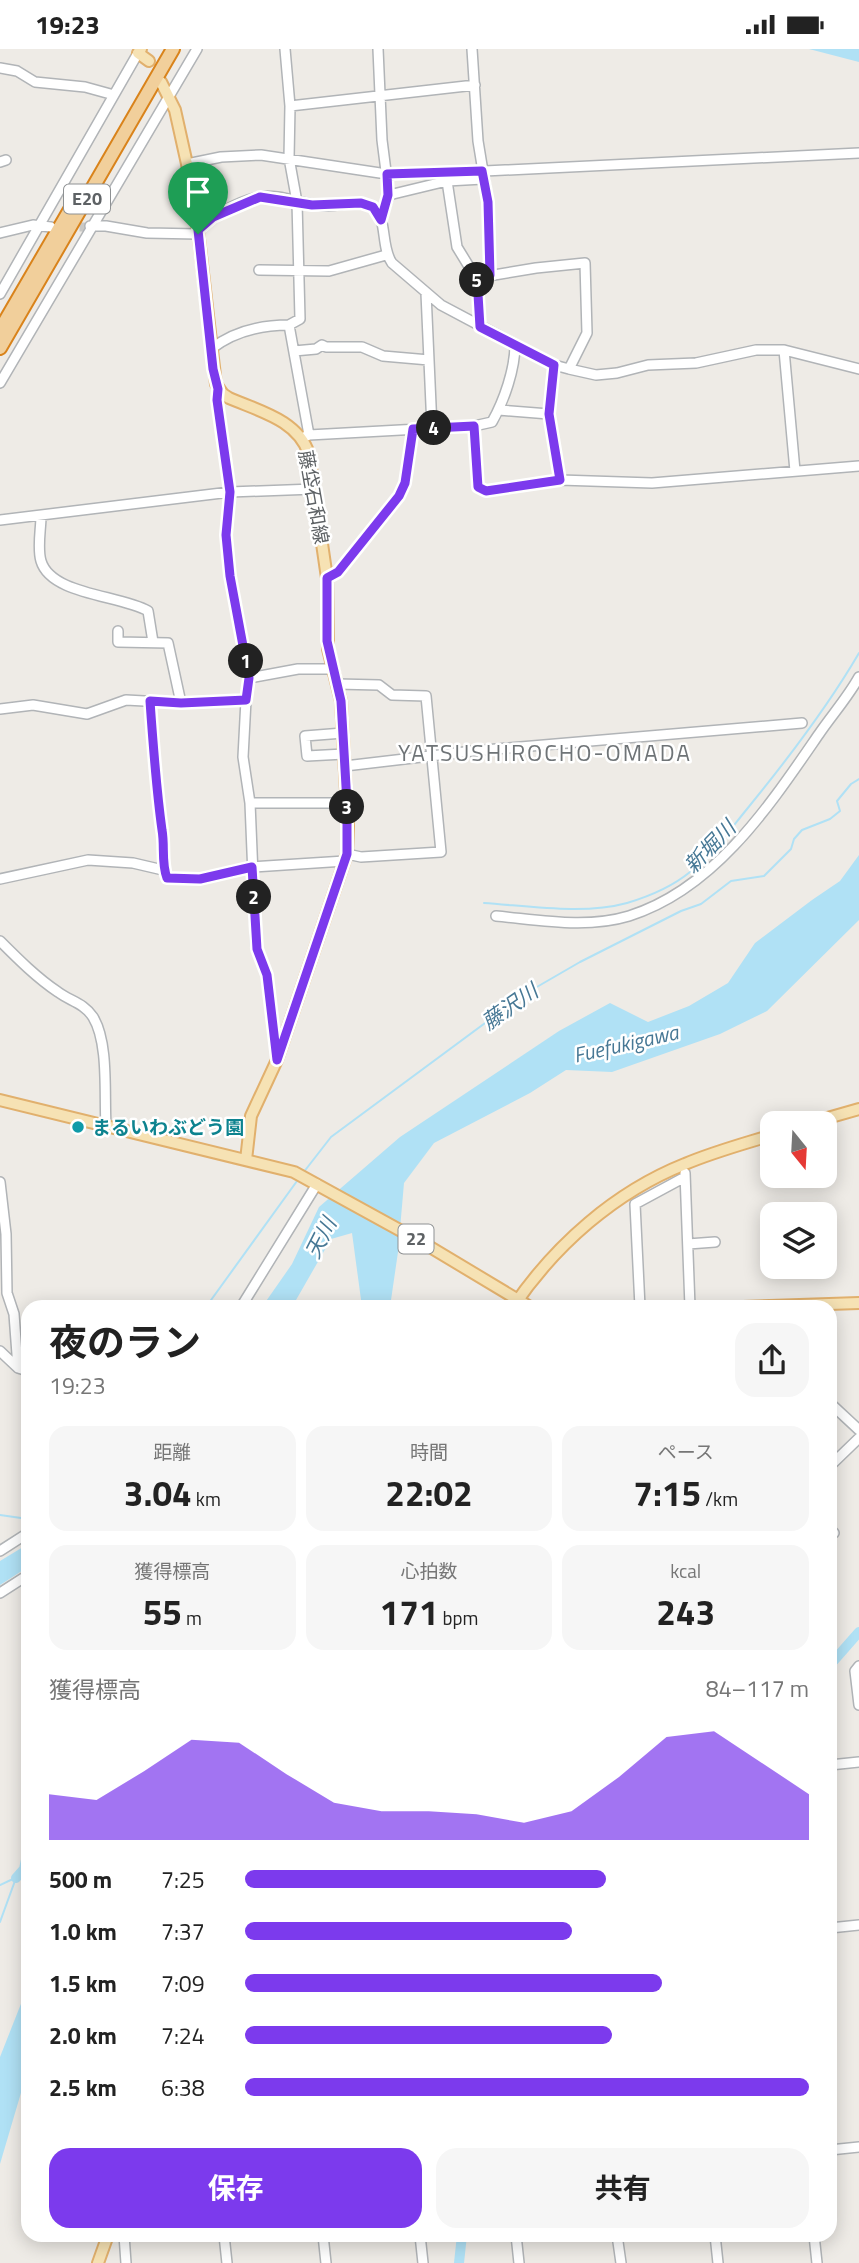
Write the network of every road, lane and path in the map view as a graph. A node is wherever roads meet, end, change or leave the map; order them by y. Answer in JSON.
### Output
{"nodes":[{"id":1,"x":164,"y":49,"type":"edge"},
{"id":2,"x":173,"y":49,"type":"edge"},
{"id":3,"x":197,"y":49,"type":"edge"},
{"id":4,"x":285,"y":49,"type":"edge"},
{"id":5,"x":378,"y":49,"type":"edge"},
{"id":6,"x":472,"y":49,"type":"edge"},
{"id":7,"x":139,"y":51,"type":"edge"},
{"id":8,"x":149,"y":61,"type":"dead end"},
{"id":9,"x":0,"y":68,"type":"edge"},
{"id":10,"x":161,"y":82,"type":"dead end"},
{"id":11,"x":475,"y":85,"type":"junction"},
{"id":12,"x":114,"y":95,"type":"junction"},
{"id":13,"x":381,"y":96,"type":"junction"},
{"id":14,"x":169,"y":97,"type":"junction"},
{"id":15,"x":290,"y":106,"type":"junction"},
{"id":16,"x":859,"y":153,"type":"edge"},
{"id":17,"x":289,"y":158,"type":"junction"},
{"id":18,"x":187,"y":164,"type":"junction"},
{"id":19,"x":387,"y":174,"type":"junction"},
{"id":20,"x":482,"y":175,"type":"junction"},
{"id":21,"x":447,"y":181,"type":"junction"},
{"id":22,"x":388,"y":195,"type":"junction"},
{"id":23,"x":297,"y":202,"type":"junction"},
{"id":24,"x":381,"y":220,"type":"junction"},
{"id":25,"x":40,"y":225,"type":"junction"},
{"id":26,"x":89,"y":226,"type":"junction"},
{"id":27,"x":51,"y":227,"type":"dead end"},
{"id":28,"x":198,"y":232,"type":"junction"},
{"id":29,"x":0,"y":233,"type":"edge"},
{"id":30,"x":386,"y":255,"type":"junction"},
{"id":31,"x":259,"y":270,"type":"dead end"},
{"id":32,"x":300,"y":271,"type":"junction"},
{"id":33,"x":490,"y":275,"type":"junction"},
{"id":34,"x":477,"y":278,"type":"junction"},
{"id":35,"x":426,"y":293,"type":"junction"},
{"id":36,"x":0,"y":294,"type":"edge"},
{"id":37,"x":289,"y":325,"type":"junction"},
{"id":38,"x":480,"y":327,"type":"junction"},
{"id":39,"x":0,"y":330,"type":"edge"},
{"id":40,"x":515,"y":345,"type":"junction"},
{"id":41,"x":0,"y":348,"type":"edge"},
{"id":42,"x":211,"y":349,"type":"junction"},
{"id":43,"x":785,"y":350,"type":"junction"},
{"id":44,"x":294,"y":351,"type":"junction"},
{"id":45,"x":429,"y":360,"type":"junction"},
{"id":46,"x":554,"y":365,"type":"junction"},
{"id":47,"x":569,"y":369,"type":"junction"},
{"id":48,"x":859,"y":369,"type":"edge"},
{"id":49,"x":0,"y":383,"type":"edge"},
{"id":50,"x":218,"y":389,"type":"junction"},
{"id":51,"x":499,"y":410,"type":"junction"},
{"id":52,"x":549,"y":414,"type":"junction"},
{"id":53,"x":474,"y":426,"type":"junction"},
{"id":54,"x":432,"y":428,"type":"junction"},
{"id":55,"x":413,"y":429,"type":"junction"},
{"id":56,"x":305,"y":436,"type":"junction"},
{"id":57,"x":859,"y":466,"type":"edge"},
{"id":58,"x":795,"y":471,"type":"junction"},
{"id":59,"x":560,"y":480,"type":"junction"},
{"id":60,"x":314,"y":489,"type":"junction"},
{"id":61,"x":230,"y":492,"type":"junction"},
{"id":62,"x":41,"y":516,"type":"junction"},
{"id":63,"x":0,"y":520,"type":"edge"},
{"id":64,"x":327,"y":578,"type":"junction"},
{"id":65,"x":118,"y":631,"type":"dead end"},
{"id":66,"x":153,"y":642,"type":"junction"},
{"id":67,"x":333,"y":669,"type":"junction"},
{"id":68,"x":859,"y":677,"type":"edge"},
{"id":69,"x":249,"y":678,"type":"junction"},
{"id":70,"x":337,"y":684,"type":"junction"},
{"id":71,"x":246,"y":700,"type":"junction"},
{"id":72,"x":150,"y":701,"type":"junction"},
{"id":73,"x":181,"y":703,"type":"junction"},
{"id":74,"x":0,"y":709,"type":"edge"},
{"id":75,"x":802,"y":723,"type":"dead end"},
{"id":76,"x":343,"y":733,"type":"junction"},
{"id":77,"x":344,"y":754,"type":"junction"},
{"id":78,"x":432,"y":755,"type":"junction"},
{"id":79,"x":345,"y":766,"type":"junction"},
{"id":80,"x":250,"y":803,"type":"junction"},
{"id":81,"x":347,"y":803,"type":"junction"},
{"id":82,"x":346,"y":857,"type":"junction"},
{"id":83,"x":252,"y":867,"type":"junction"},
{"id":84,"x":163,"y":870,"type":"junction"},
{"id":85,"x":0,"y":879,"type":"edge"},
{"id":86,"x":496,"y":916,"type":"dead end"},
{"id":87,"x":0,"y":941,"type":"edge"},
{"id":88,"x":277,"y":1060,"type":"junction"},
{"id":89,"x":0,"y":1100,"type":"edge"},
{"id":90,"x":859,"y":1109,"type":"edge"},
{"id":91,"x":837,"y":1115,"type":"edge"},
{"id":92,"x":106,"y":1125,"type":"junction"},
{"id":93,"x":760,"y":1139,"type":"edge"},
{"id":94,"x":246,"y":1160,"type":"junction"},
{"id":95,"x":682,"y":1164,"type":"junction"},
{"id":96,"x":685,"y":1177,"type":"junction"},
{"id":97,"x":0,"y":1182,"type":"edge"},
{"id":98,"x":316,"y":1183,"type":"junction"},
{"id":99,"x":715,"y":1242,"type":"dead end"},
{"id":100,"x":688,"y":1244,"type":"junction"},
{"id":101,"x":244,"y":1300,"type":"edge"},
{"id":102,"x":511,"y":1300,"type":"edge"},
{"id":103,"x":516,"y":1300,"type":"edge"},
{"id":104,"x":640,"y":1300,"type":"edge"},
{"id":105,"x":690,"y":1300,"type":"edge"},
{"id":106,"x":859,"y":1303,"type":"edge"},
{"id":107,"x":837,"y":1304,"type":"edge"},
{"id":108,"x":0,"y":1351,"type":"edge"},
{"id":109,"x":18,"y":1368,"type":"junction"},
{"id":110,"x":21,"y":1369,"type":"edge"},
{"id":111,"x":837,"y":1410,"type":"edge"},
{"id":112,"x":859,"y":1430,"type":"edge"},
{"id":113,"x":859,"y":1439,"type":"edge"},
{"id":114,"x":837,"y":1459,"type":"edge"},
{"id":115,"x":21,"y":1538,"type":"edge"},
{"id":116,"x":0,"y":1551,"type":"edge"},
{"id":117,"x":21,"y":1580,"type":"edge"},
{"id":118,"x":0,"y":1593,"type":"edge"},
{"id":119,"x":859,"y":1666,"type":"edge"},
{"id":120,"x":859,"y":1705,"type":"edge"},
{"id":121,"x":859,"y":1762,"type":"edge"},
{"id":122,"x":837,"y":1764,"type":"edge"},
{"id":123,"x":859,"y":1925,"type":"edge"},
{"id":124,"x":837,"y":1927,"type":"edge"},
{"id":125,"x":859,"y":2147,"type":"edge"},
{"id":126,"x":837,"y":2149,"type":"edge"},
{"id":127,"x":106,"y":2242,"type":"edge"},
{"id":128,"x":124,"y":2242,"type":"edge"},
{"id":129,"x":224,"y":2242,"type":"edge"},
{"id":130,"x":324,"y":2242,"type":"edge"},
{"id":131,"x":421,"y":2242,"type":"edge"},
{"id":132,"x":517,"y":2242,"type":"edge"},
{"id":133,"x":618,"y":2242,"type":"edge"},
{"id":134,"x":716,"y":2242,"type":"edge"},
{"id":135,"x":815,"y":2242,"type":"edge"},
{"id":136,"x":98,"y":2263,"type":"edge"},
{"id":137,"x":126,"y":2263,"type":"edge"},
{"id":138,"x":227,"y":2263,"type":"edge"},
{"id":139,"x":326,"y":2263,"type":"edge"},
{"id":140,"x":423,"y":2263,"type":"edge"},
{"id":141,"x":519,"y":2263,"type":"edge"},
{"id":142,"x":621,"y":2263,"type":"edge"},
{"id":143,"x":718,"y":2263,"type":"edge"},
{"id":144,"x":817,"y":2263,"type":"edge"}],
"edges":[{"from":1,"to":39,"type":"highway","number":"E20"},
{"from":2,"to":41,"type":"highway","number":"E20"},
{"from":3,"to":14,"type":"street"},
{"from":4,"to":15,"type":"street"},
{"from":5,"to":13,"type":"street"},
{"from":6,"to":11,"type":"street"},
{"from":7,"to":8,"type":"main road"},
{"from":7,"to":12,"type":"street"},
{"from":9,"to":12,"type":"street"},
{"from":10,"to":14,"type":"main road"},
{"from":11,"to":13,"type":"street"},
{"from":11,"to":20,"type":"street"},
{"from":12,"to":25,"type":"street"},
{"from":13,"to":15,"type":"street"},
{"from":13,"to":19,"type":"street"},
{"from":14,"to":18,"type":"main road"},
{"from":14,"to":26,"type":"street"},
{"from":15,"to":17,"type":"street"},
{"from":16,"to":20,"type":"street"},
{"from":17,"to":18,"type":"street"},
{"from":17,"to":19,"type":"street"},
{"from":17,"to":23,"type":"street"},
{"from":18,"to":28,"type":"main road"},
{"from":19,"to":20,"type":"street"},
{"from":19,"to":22,"type":"street"},
{"from":20,"to":21,"type":"street"},
{"from":20,"to":33,"type":"street"},
{"from":21,"to":22,"type":"street"},
{"from":21,"to":34,"type":"street"},
{"from":22,"to":24,"type":"street"},
{"from":23,"to":24,"type":"street"},
{"from":23,"to":28,"type":"street"},
{"from":23,"to":32,"type":"street"},
{"from":24,"to":30,"type":"street"},
{"from":25,"to":27,"type":"street"},
{"from":25,"to":29,"type":"street"},
{"from":25,"to":36,"type":"street"},
{"from":26,"to":28,"type":"street"},
{"from":26,"to":49,"type":"street"},
{"from":28,"to":42,"type":"main road"},
{"from":30,"to":32,"type":"street"},
{"from":30,"to":35,"type":"street"},
{"from":31,"to":32,"type":"street"},
{"from":32,"to":37,"type":"street"},
{"from":33,"to":34,"type":"street"},
{"from":33,"to":47,"type":"street"},
{"from":34,"to":38,"type":"street"},
{"from":35,"to":38,"type":"street"},
{"from":35,"to":45,"type":"street"},
{"from":37,"to":42,"type":"street"},
{"from":37,"to":44,"type":"street"},
{"from":38,"to":40,"type":"street"},
{"from":40,"to":46,"type":"street"},
{"from":40,"to":51,"type":"street"},
{"from":42,"to":50,"type":"main road"},
{"from":43,"to":47,"type":"street"},
{"from":43,"to":48,"type":"street"},
{"from":43,"to":58,"type":"street"},
{"from":44,"to":45,"type":"street"},
{"from":44,"to":56,"type":"street"},
{"from":45,"to":54,"type":"street"},
{"from":46,"to":47,"type":"street"},
{"from":46,"to":52,"type":"street"},
{"from":50,"to":56,"type":"main road","name":"藤垈石和線"},
{"from":50,"to":61,"type":"street"},
{"from":51,"to":52,"type":"street"},
{"from":51,"to":53,"type":"street"},
{"from":52,"to":59,"type":"street"},
{"from":53,"to":54,"type":"street"},
{"from":53,"to":59,"type":"street"},
{"from":54,"to":55,"type":"street"},
{"from":55,"to":56,"type":"street"},
{"from":55,"to":64,"type":"street"},
{"from":56,"to":60,"type":"main road","name":"藤垈石和線"},
{"from":57,"to":58,"type":"street"},
{"from":58,"to":59,"type":"street"},
{"from":60,"to":61,"type":"street"},
{"from":60,"to":64,"type":"main road","name":"藤垈石和線"},
{"from":61,"to":62,"type":"street"},
{"from":61,"to":69,"type":"street"},
{"from":62,"to":63,"type":"street"},
{"from":62,"to":66,"type":"street"},
{"from":64,"to":67,"type":"main road","name":"藤垈石和線"},
{"from":65,"to":66,"type":"street"},
{"from":66,"to":73,"type":"street"},
{"from":67,"to":69,"type":"street"},
{"from":67,"to":70,"type":"main road","name":"藤垈石和線"},
{"from":68,"to":86,"type":"street"},
{"from":69,"to":71,"type":"street"},
{"from":70,"to":76,"type":"main road","name":"藤垈石和線"},
{"from":70,"to":78,"type":"street"},
{"from":71,"to":73,"type":"street"},
{"from":71,"to":80,"type":"street"},
{"from":72,"to":73,"type":"street"},
{"from":72,"to":74,"type":"street"},
{"from":72,"to":84,"type":"street"},
{"from":75,"to":78,"type":"street"},
{"from":76,"to":77,"type":"main road","name":"藤垈石和線"},
{"from":76,"to":77,"type":"street"},
{"from":77,"to":79,"type":"main road","name":"藤垈石和線"},
{"from":78,"to":79,"type":"street"},
{"from":78,"to":82,"type":"street"},
{"from":79,"to":81,"type":"main road","name":"藤垈石和線"},
{"from":80,"to":81,"type":"street"},
{"from":80,"to":83,"type":"street"},
{"from":81,"to":82,"type":"main road","name":"藤垈石和線"},
{"from":82,"to":83,"type":"street"},
{"from":82,"to":88,"type":"main road","name":"藤垈石和線"},
{"from":83,"to":84,"type":"street"},
{"from":83,"to":88,"type":"street"},
{"from":84,"to":85,"type":"street"},
{"from":87,"to":92,"type":"street"},
{"from":88,"to":94,"type":"main road","name":"藤垈石和線"},
{"from":89,"to":92,"type":"main road","number":"22"},
{"from":90,"to":91,"type":"main road"},
{"from":92,"to":94,"type":"main road","number":"22"},
{"from":93,"to":95,"type":"main road"},
{"from":94,"to":98,"type":"main road","number":"22"},
{"from":95,"to":96,"type":"street"},
{"from":95,"to":103,"type":"main road"},
{"from":96,"to":100,"type":"street"},
{"from":96,"to":104,"type":"street"},
{"from":97,"to":109,"type":"street"},
{"from":98,"to":101,"type":"street"},
{"from":98,"to":102,"type":"main road","number":"22"},
{"from":99,"to":100,"type":"street"},
{"from":100,"to":105,"type":"street"},
{"from":106,"to":107,"type":"main road"},
{"from":108,"to":109,"type":"street"},
{"from":109,"to":110,"type":"street"},
{"from":111,"to":112,"type":"street"},
{"from":113,"to":114,"type":"street"},
{"from":115,"to":116,"type":"street"},
{"from":117,"to":118,"type":"street"},
{"from":119,"to":120,"type":"street"},
{"from":121,"to":122,"type":"street"},
{"from":123,"to":124,"type":"street"},
{"from":125,"to":126,"type":"street"},
{"from":127,"to":136,"type":"main road"},
{"from":128,"to":137,"type":"street"},
{"from":129,"to":138,"type":"street"},
{"from":130,"to":139,"type":"street"},
{"from":131,"to":140,"type":"street"},
{"from":132,"to":141,"type":"street"},
{"from":133,"to":142,"type":"street"},
{"from":134,"to":143,"type":"street"},
{"from":135,"to":144,"type":"street"}]}
